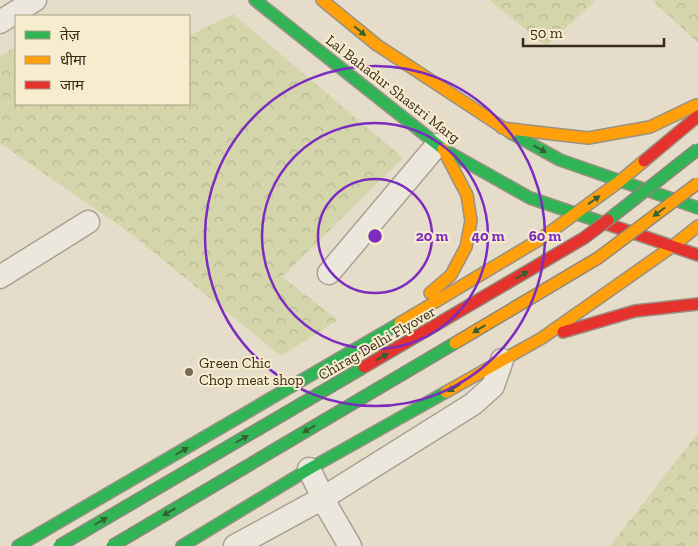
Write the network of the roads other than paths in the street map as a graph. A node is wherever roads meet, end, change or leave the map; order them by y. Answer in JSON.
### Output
{"nodes":[{"id":1,"x":35,"y":0,"type":"edge"},
{"id":2,"x":255,"y":0,"type":"edge"},
{"id":3,"x":322,"y":0,"type":"edge"},
{"id":4,"x":0,"y":22,"type":"edge"},
{"id":5,"x":698,"y":104,"type":"edge"},
{"id":6,"x":698,"y":116,"type":"edge"},
{"id":7,"x":502,"y":128,"type":"junction"},
{"id":8,"x":440,"y":147,"type":"junction"},
{"id":9,"x":698,"y":149,"type":"edge"},
{"id":10,"x":620,"y":181,"type":"junction"},
{"id":11,"x":698,"y":183,"type":"edge"},
{"id":12,"x":698,"y":208,"type":"edge"},
{"id":13,"x":576,"y":213,"type":"junction"},
{"id":14,"x":88,"y":222,"type":"dead end"},
{"id":15,"x":698,"y":226,"type":"edge"},
{"id":16,"x":673,"y":246,"type":"junction"},
{"id":17,"x":698,"y":255,"type":"edge"},
{"id":18,"x":329,"y":273,"type":"dead end"},
{"id":19,"x":0,"y":277,"type":"edge"},
{"id":20,"x":698,"y":304,"type":"edge"},
{"id":21,"x":390,"y":328,"type":"junction"},
{"id":22,"x":542,"y":338,"type":"junction"},
{"id":23,"x":502,"y":360,"type":"junction"},
{"id":24,"x":275,"y":397,"type":"junction"},
{"id":25,"x":334,"y":426,"type":"dead end"},
{"id":26,"x":334,"y":440,"type":"dead end"},
{"id":27,"x":311,"y":468,"type":"junction"},
{"id":28,"x":323,"y":498,"type":"junction"},
{"id":29,"x":227,"y":519,"type":"junction"},
{"id":30,"x":18,"y":546,"type":"edge"},
{"id":31,"x":59,"y":546,"type":"edge"},
{"id":32,"x":112,"y":546,"type":"edge"},
{"id":33,"x":182,"y":546,"type":"edge"},
{"id":34,"x":236,"y":546,"type":"edge"},
{"id":35,"x":350,"y":546,"type":"edge"}],
"edges":[{"from":1,"to":4,"type":"street"},
{"from":2,"to":8,"type":"main road","name":"Lal Bahadur Shastri Marg"},
{"from":3,"to":7,"type":"main road","name":"Lal Bahadur Shastri Marg","one_way":true},
{"from":5,"to":7,"type":"main road"},
{"from":6,"to":10,"type":"main road"},
{"from":7,"to":10,"type":"main road","name":"Lal Bahadur Shastri Marg","one_way":true},
{"from":8,"to":13,"type":"main road","name":"Lal Bahadur Shastri Marg"},
{"from":8,"to":18,"type":"street"},
{"from":8,"to":21,"type":"main road"},
{"from":31,"to":9,"type":"main road","name":"Chirag Delhi Flyover","one_way":true,"bridge":true},
{"from":10,"to":12,"type":"main road","name":"Lal Bahadur Shastri Marg"},
{"from":13,"to":10,"type":"main road","one_way":true},
{"from":11,"to":32,"type":"main road","one_way":true,"bridge":true},
{"from":13,"to":16,"type":"main road","name":"Lal Bahadur Shastri Marg"},
{"from":13,"to":21,"type":"main road"},
{"from":14,"to":19,"type":"street"},
{"from":15,"to":16,"type":"main road"},
{"from":16,"to":17,"type":"main road","name":"Lal Bahadur Shastri Marg"},
{"from":16,"to":22,"type":"main road"},
{"from":20,"to":22,"type":"main road"},
{"from":21,"to":24,"type":"main road"},
{"from":22,"to":23,"type":"main road"},
{"from":23,"to":27,"type":"main road","one_way":true},
{"from":23,"to":28,"type":"street"},
{"from":24,"to":25,"type":"main road"},
{"from":30,"to":24,"type":"main road","one_way":true},
{"from":26,"to":27,"type":"main road"},
{"from":27,"to":28,"type":"street"},
{"from":27,"to":29,"type":"main road"},
{"from":28,"to":34,"type":"street"},
{"from":28,"to":35,"type":"street"},
{"from":29,"to":33,"type":"main road"},
{"from":29,"to":34,"type":"street"}]}
